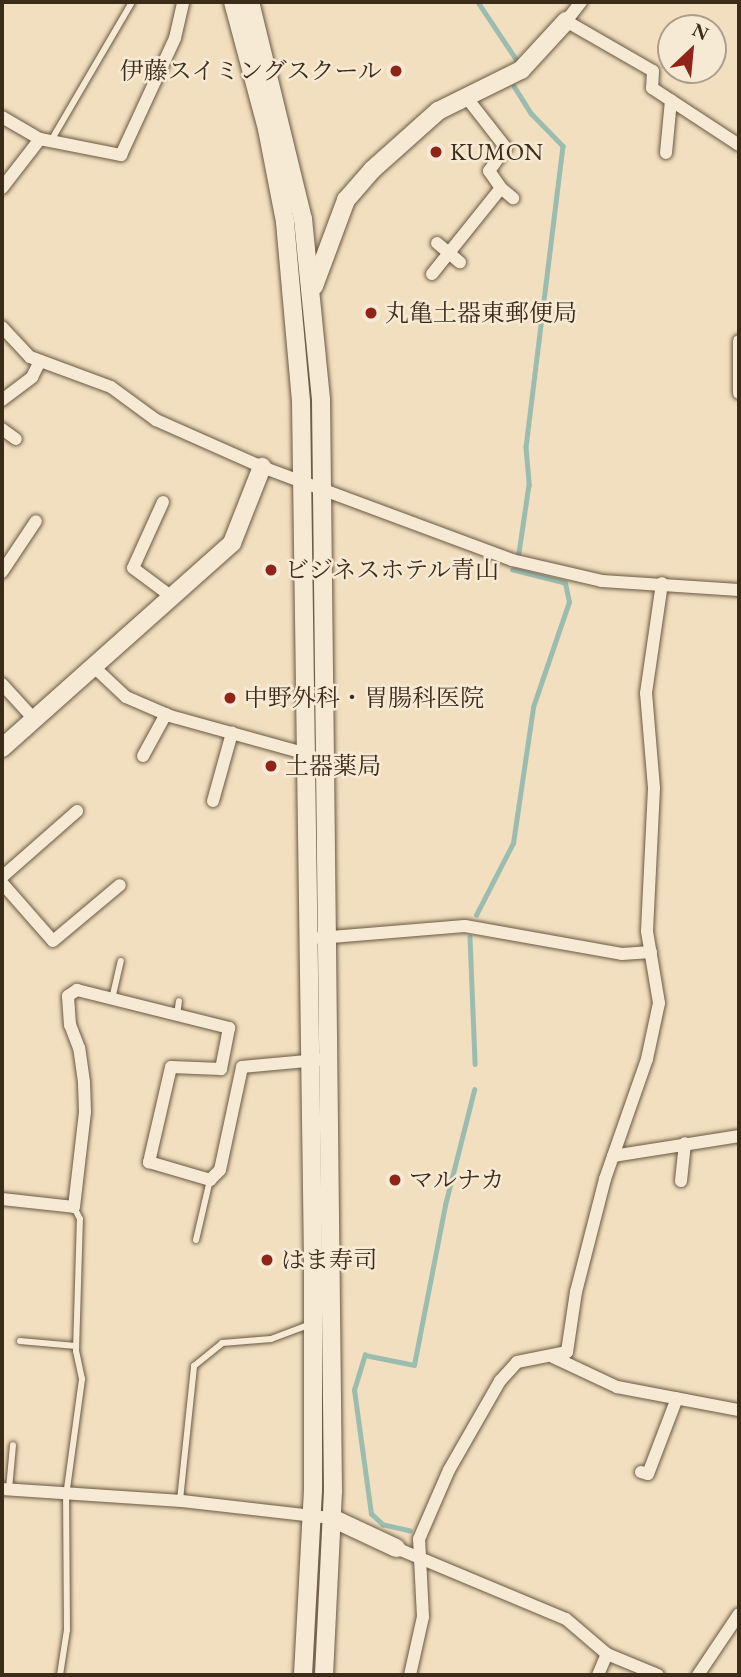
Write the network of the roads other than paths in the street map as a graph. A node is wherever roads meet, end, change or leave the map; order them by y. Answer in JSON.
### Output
{"nodes":[{"id":1,"x":132,"y":2,"type":"edge"},
{"id":2,"x":183,"y":2,"type":"edge"},
{"id":3,"x":233,"y":2,"type":"edge"},
{"id":4,"x":250,"y":2,"type":"edge"},
{"id":5,"x":581,"y":2,"type":"edge"},
{"id":6,"x":566,"y":21,"type":"junction"},
{"id":7,"x":467,"y":98,"type":"junction"},
{"id":8,"x":671,"y":100,"type":"junction"},
{"id":9,"x":2,"y":117,"type":"edge"},
{"id":10,"x":46,"y":139,"type":"junction"},
{"id":11,"x":739,"y":145,"type":"edge"},
{"id":12,"x":666,"y":153,"type":"dead end"},
{"id":13,"x":2,"y":188,"type":"edge"},
{"id":14,"x":501,"y":188,"type":"junction"},
{"id":15,"x":513,"y":198,"type":"dead end"},
{"id":16,"x":436,"y":243,"type":"dead end"},
{"id":17,"x":449,"y":253,"type":"junction"},
{"id":18,"x":460,"y":262,"type":"dead end"},
{"id":19,"x":432,"y":274,"type":"dead end"},
{"id":20,"x":313,"y":291,"type":"junction"},
{"id":21,"x":293,"y":293,"type":"junction"},
{"id":22,"x":2,"y":327,"type":"edge"},
{"id":23,"x":739,"y":341,"type":"edge"},
{"id":24,"x":40,"y":361,"type":"junction"},
{"id":25,"x":739,"y":393,"type":"edge"},
{"id":26,"x":2,"y":400,"type":"edge"},
{"id":27,"x":2,"y":429,"type":"edge"},
{"id":28,"x":16,"y":439,"type":"dead end"},
{"id":29,"x":262,"y":467,"type":"junction"},
{"id":30,"x":305,"y":481,"type":"junction"},
{"id":31,"x":322,"y":487,"type":"junction"},
{"id":32,"x":163,"y":502,"type":"dead end"},
{"id":33,"x":36,"y":522,"type":"dead end"},
{"id":34,"x":2,"y":572,"type":"edge"},
{"id":35,"x":662,"y":583,"type":"junction"},
{"id":36,"x":739,"y":590,"type":"edge"},
{"id":37,"x":172,"y":597,"type":"junction"},
{"id":38,"x":94,"y":667,"type":"junction"},
{"id":39,"x":2,"y":684,"type":"edge"},
{"id":40,"x":166,"y":714,"type":"junction"},
{"id":41,"x":34,"y":719,"type":"junction"},
{"id":42,"x":232,"y":733,"type":"junction"},
{"id":43,"x":2,"y":748,"type":"edge"},
{"id":44,"x":143,"y":756,"type":"dead end"},
{"id":45,"x":315,"y":756,"type":"junction"},
{"id":46,"x":213,"y":801,"type":"dead end"},
{"id":47,"x":76,"y":811,"type":"dead end"},
{"id":48,"x":2,"y":877,"type":"edge"},
{"id":49,"x":2,"y":883,"type":"edge"},
{"id":50,"x":120,"y":885,"type":"dead end"},
{"id":51,"x":317,"y":938,"type":"junction"},
{"id":52,"x":651,"y":952,"type":"junction"},
{"id":53,"x":121,"y":961,"type":"dead end"},
{"id":54,"x":112,"y":999,"type":"junction"},
{"id":55,"x":179,"y":1001,"type":"dead end"},
{"id":56,"x":177,"y":1015,"type":"junction"},
{"id":57,"x":319,"y":1060,"type":"junction"},
{"id":58,"x":242,"y":1067,"type":"junction"},
{"id":59,"x":221,"y":1069,"type":"junction"},
{"id":60,"x":739,"y":1136,"type":"edge"},
{"id":61,"x":685,"y":1143,"type":"junction"},
{"id":62,"x":613,"y":1156,"type":"junction"},
{"id":63,"x":210,"y":1180,"type":"junction"},
{"id":64,"x":681,"y":1181,"type":"dead end"},
{"id":65,"x":2,"y":1199,"type":"edge"},
{"id":66,"x":74,"y":1207,"type":"junction"},
{"id":67,"x":196,"y":1240,"type":"dead end"},
{"id":68,"x":313,"y":1323,"type":"junction"},
{"id":69,"x":20,"y":1341,"type":"dead end"},
{"id":70,"x":76,"y":1346,"type":"junction"},
{"id":71,"x":553,"y":1357,"type":"junction"},
{"id":72,"x":677,"y":1398,"type":"junction"},
{"id":73,"x":739,"y":1410,"type":"edge"},
{"id":74,"x":13,"y":1445,"type":"dead end"},
{"id":75,"x":641,"y":1472,"type":"dead end"},
{"id":76,"x":5,"y":1490,"type":"edge"},
{"id":77,"x":66,"y":1496,"type":"junction"},
{"id":78,"x":180,"y":1500,"type":"junction"},
{"id":79,"x":311,"y":1515,"type":"junction"},
{"id":80,"x":332,"y":1518,"type":"junction"},
{"id":81,"x":396,"y":1548,"type":"joint"},
{"id":82,"x":424,"y":1560,"type":"junction"},
{"id":83,"x":739,"y":1614,"type":"edge"},
{"id":84,"x":607,"y":1654,"type":"junction"},
{"id":85,"x":60,"y":1675,"type":"edge"},
{"id":86,"x":303,"y":1675,"type":"edge"},
{"id":87,"x":324,"y":1675,"type":"edge"},
{"id":88,"x":410,"y":1675,"type":"edge"},
{"id":89,"x":598,"y":1675,"type":"edge"},
{"id":90,"x":658,"y":1675,"type":"edge"},
{"id":91,"x":698,"y":1675,"type":"edge"}],
"edges":[{"from":1,"to":10,"type":"lane"},
{"from":2,"to":10,"type":"street"},
{"from":3,"to":21,"type":"street"},
{"from":4,"to":20,"type":"street"},
{"from":5,"to":6,"type":"street"},
{"from":6,"to":7,"type":"street"},
{"from":6,"to":8,"type":"street"},
{"from":7,"to":14,"type":"street"},
{"from":7,"to":20,"type":"street"},
{"from":8,"to":11,"type":"street"},
{"from":8,"to":12,"type":"street"},
{"from":9,"to":10,"type":"street"},
{"from":10,"to":13,"type":"street"},
{"from":14,"to":15,"type":"street"},
{"from":14,"to":17,"type":"street"},
{"from":16,"to":17,"type":"street"},
{"from":17,"to":18,"type":"street"},
{"from":17,"to":19,"type":"street"},
{"from":20,"to":21,"type":"street"},
{"from":20,"to":31,"type":"street"},
{"from":21,"to":30,"type":"street"},
{"from":22,"to":24,"type":"street"},
{"from":23,"to":25,"type":"street"},
{"from":24,"to":26,"type":"street"},
{"from":24,"to":29,"type":"street"},
{"from":27,"to":28,"type":"street"},
{"from":29,"to":30,"type":"street"},
{"from":29,"to":37,"type":"street"},
{"from":30,"to":31,"type":"street"},
{"from":30,"to":45,"type":"street"},
{"from":31,"to":35,"type":"street"},
{"from":31,"to":45,"type":"street"},
{"from":32,"to":37,"type":"street"},
{"from":33,"to":34,"type":"street"},
{"from":35,"to":36,"type":"street"},
{"from":35,"to":52,"type":"street"},
{"from":37,"to":38,"type":"street"},
{"from":38,"to":40,"type":"street"},
{"from":38,"to":41,"type":"street"},
{"from":39,"to":41,"type":"street"},
{"from":40,"to":42,"type":"street"},
{"from":40,"to":44,"type":"street"},
{"from":41,"to":43,"type":"street"},
{"from":42,"to":45,"type":"street"},
{"from":42,"to":46,"type":"street"},
{"from":45,"to":51,"type":"street"},
{"from":47,"to":48,"type":"street"},
{"from":49,"to":50,"type":"street"},
{"from":51,"to":52,"type":"street"},
{"from":51,"to":57,"type":"street"},
{"from":52,"to":62,"type":"street"},
{"from":53,"to":54,"type":"lane"},
{"from":54,"to":56,"type":"street"},
{"from":54,"to":66,"type":"street"},
{"from":55,"to":56,"type":"lane"},
{"from":56,"to":59,"type":"street"},
{"from":57,"to":58,"type":"street"},
{"from":57,"to":68,"type":"street"},
{"from":57,"to":80,"type":"street"},
{"from":58,"to":59,"type":"street"},
{"from":58,"to":63,"type":"street"},
{"from":59,"to":63,"type":"street"},
{"from":60,"to":61,"type":"street"},
{"from":61,"to":62,"type":"street"},
{"from":61,"to":64,"type":"street"},
{"from":62,"to":71,"type":"street"},
{"from":63,"to":67,"type":"lane"},
{"from":65,"to":66,"type":"street"},
{"from":66,"to":70,"type":"lane"},
{"from":68,"to":78,"type":"lane"},
{"from":68,"to":79,"type":"street"},
{"from":69,"to":70,"type":"lane"},
{"from":70,"to":77,"type":"lane"},
{"from":71,"to":72,"type":"street"},
{"from":71,"to":82,"type":"street"},
{"from":72,"to":73,"type":"street"},
{"from":72,"to":75,"type":"street"},
{"from":74,"to":76,"type":"lane"},
{"from":76,"to":77,"type":"street"},
{"from":77,"to":78,"type":"street"},
{"from":77,"to":85,"type":"lane"},
{"from":78,"to":79,"type":"street"},
{"from":79,"to":80,"type":"street"},
{"from":79,"to":86,"type":"street"},
{"from":80,"to":81,"type":"street"},
{"from":80,"to":87,"type":"street"},
{"from":81,"to":82,"type":"street"},
{"from":82,"to":84,"type":"street"},
{"from":82,"to":88,"type":"street"},
{"from":83,"to":91,"type":"street"},
{"from":84,"to":89,"type":"street"},
{"from":84,"to":90,"type":"street"}]}
